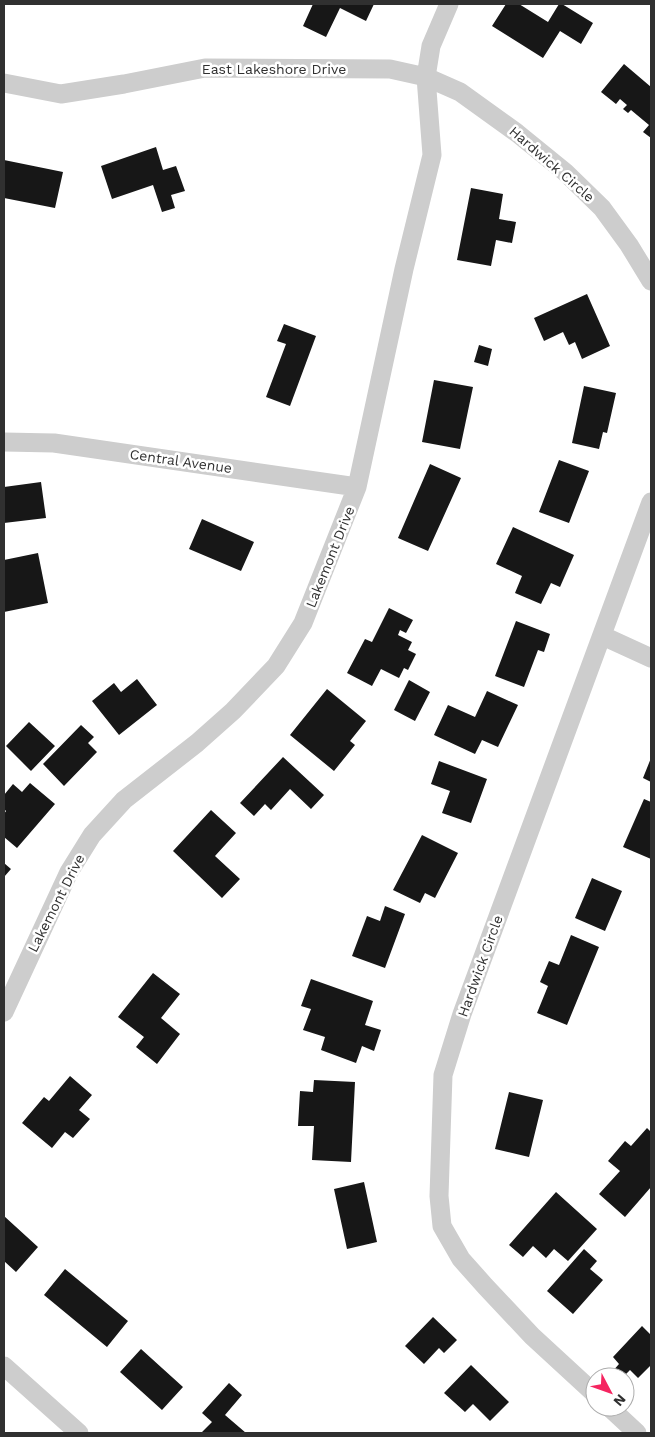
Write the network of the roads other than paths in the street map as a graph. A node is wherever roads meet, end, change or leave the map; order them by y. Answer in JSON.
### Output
{"nodes":[{"id":1,"x":449,"y":4,"type":"edge"},
{"id":2,"x":426,"y":78,"type":"junction"},
{"id":3,"x":4,"y":83,"type":"edge"},
{"id":4,"x":651,"y":281,"type":"edge"},
{"id":5,"x":4,"y":442,"type":"edge"},
{"id":6,"x":357,"y":487,"type":"junction"},
{"id":7,"x":651,"y":502,"type":"edge"},
{"id":8,"x":603,"y":636,"type":"junction"},
{"id":9,"x":651,"y":658,"type":"edge"},
{"id":10,"x":4,"y":1012,"type":"edge"},
{"id":11,"x":4,"y":1366,"type":"edge"},
{"id":12,"x":585,"y":1385,"type":"edge"},
{"id":13,"x":620,"y":1417,"type":"edge"},
{"id":14,"x":79,"y":1433,"type":"edge"},
{"id":15,"x":637,"y":1433,"type":"edge"}],
"edges":[{"from":1,"to":2,"type":"street","name":"Lakemont Drive"},
{"from":2,"to":3,"type":"street","name":"East Lakeshore Drive"},
{"from":2,"to":4,"type":"street","name":"Hardwick Circle"},
{"from":2,"to":6,"type":"street","name":"Lakemont Drive"},
{"from":5,"to":6,"type":"street","name":"Central Avenue"},
{"from":6,"to":10,"type":"street","name":"Lakemont Drive"},
{"from":7,"to":8,"type":"street","name":"Hardwick Circle"},
{"from":8,"to":9,"type":"street"},
{"from":8,"to":12,"type":"street","name":"Hardwick Circle"},
{"from":11,"to":14,"type":"street"},
{"from":13,"to":15,"type":"street"}]}
